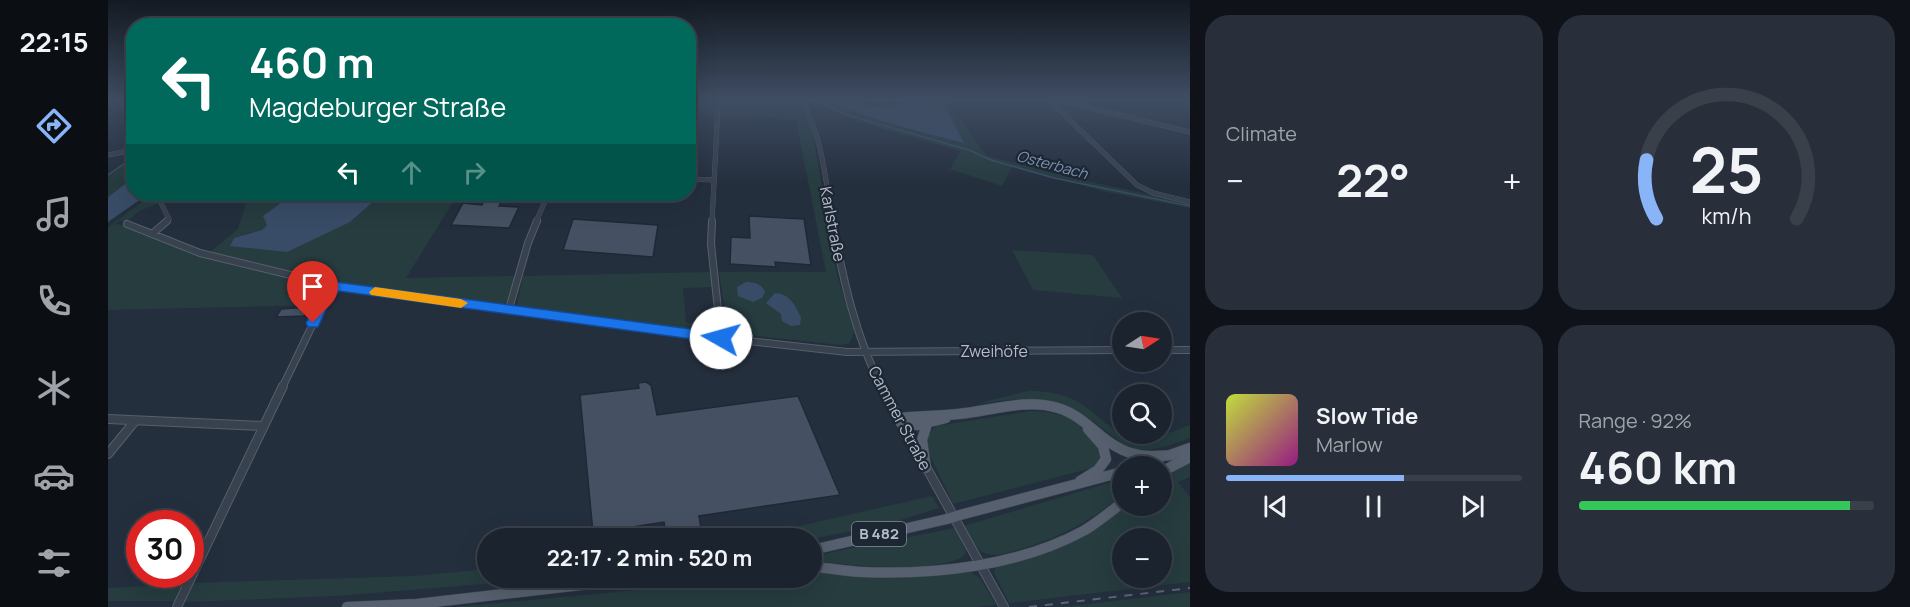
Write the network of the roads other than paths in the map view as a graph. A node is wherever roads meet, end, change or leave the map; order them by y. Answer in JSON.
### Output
{"nodes":[{"id":1,"x":717,"y":126,"type":"edge"},
{"id":2,"x":814,"y":126,"type":"edge"},
{"id":3,"x":1076,"y":126,"type":"edge"},
{"id":4,"x":1168,"y":126,"type":"edge"},
{"id":5,"x":1190,"y":132,"type":"edge"},
{"id":6,"x":126,"y":152,"type":"edge"},
{"id":7,"x":108,"y":155,"type":"edge"},
{"id":8,"x":696,"y":179,"type":"edge"},
{"id":9,"x":714,"y":180,"type":"junction"},
{"id":10,"x":160,"y":201,"type":"edge"},
{"id":11,"x":545,"y":201,"type":"edge"},
{"id":12,"x":1190,"y":202,"type":"edge"},
{"id":13,"x":127,"y":224,"type":"dead end"},
{"id":14,"x":152,"y":234,"type":"junction"},
{"id":15,"x":336,"y":286,"type":"junction"},
{"id":16,"x":509,"y":309,"type":"junction"},
{"id":17,"x":721,"y":338,"type":"junction"},
{"id":18,"x":1112,"y":350,"type":"edge"},
{"id":19,"x":1172,"y":350,"type":"edge"},
{"id":20,"x":1190,"y":350,"type":"edge"},
{"id":21,"x":866,"y":352,"type":"junction"},
{"id":22,"x":959,"y":414,"type":"junction"},
{"id":23,"x":1075,"y":415,"type":"junction"},
{"id":24,"x":108,"y":419,"type":"edge"},
{"id":25,"x":135,"y":421,"type":"junction"},
{"id":26,"x":900,"y":421,"type":"junction"},
{"id":27,"x":927,"y":424,"type":"junction"},
{"id":28,"x":264,"y":426,"type":"junction"},
{"id":29,"x":1190,"y":448,"type":"edge"},
{"id":30,"x":108,"y":454,"type":"edge"},
{"id":31,"x":1172,"y":455,"type":"junction"},
{"id":32,"x":1169,"y":456,"type":"edge"},
{"id":33,"x":1190,"y":457,"type":"edge"},
{"id":34,"x":1172,"y":466,"type":"edge"},
{"id":35,"x":926,"y":468,"type":"junction"},
{"id":36,"x":1112,"y":475,"type":"edge"},
{"id":37,"x":1071,"y":487,"type":"junction"},
{"id":38,"x":1112,"y":510,"type":"edge"},
{"id":39,"x":822,"y":547,"type":"edge"},
{"id":40,"x":979,"y":563,"type":"junction"},
{"id":41,"x":822,"y":568,"type":"edge"},
{"id":42,"x":555,"y":588,"type":"edge"},
{"id":43,"x":177,"y":607,"type":"edge"},
{"id":44,"x":347,"y":607,"type":"edge"},
{"id":45,"x":1004,"y":607,"type":"edge"}],
"edges":[{"from":1,"to":9,"type":"street"},
{"from":2,"to":21,"type":"street","name":"Karlstraße"},
{"from":3,"to":12,"type":"street"},
{"from":4,"to":5,"type":"street"},
{"from":6,"to":7,"type":"street"},
{"from":8,"to":9,"type":"street"},
{"from":9,"to":17,"type":"street"},
{"from":10,"to":14,"type":"street"},
{"from":11,"to":16,"type":"street"},
{"from":13,"to":14,"type":"street","name":"Cammer Straße"},
{"from":14,"to":15,"type":"street","name":"Cammer Straße"},
{"from":15,"to":16,"type":"street","name":"Cammer Straße"},
{"from":15,"to":28,"type":"street"},
{"from":16,"to":17,"type":"street","name":"Cammer Straße"},
{"from":17,"to":21,"type":"street","name":"Cammer Straße"},
{"from":18,"to":21,"type":"street","name":"Zweihöfe"},
{"from":19,"to":20,"type":"street"},
{"from":21,"to":26,"type":"street","name":"Cammer Straße"},
{"from":22,"to":23,"type":"main road"},
{"from":22,"to":26,"type":"main road"},
{"from":22,"to":27,"type":"main road"},
{"from":23,"to":31,"type":"main road"},
{"from":23,"to":37,"type":"main road"},
{"from":24,"to":25,"type":"street"},
{"from":25,"to":28,"type":"street"},
{"from":25,"to":30,"type":"street"},
{"from":26,"to":27,"type":"main road"},
{"from":26,"to":35,"type":"street","name":"Cammer Straße"},
{"from":27,"to":35,"type":"main road"},
{"from":28,"to":43,"type":"street"},
{"from":29,"to":31,"type":"main road"},
{"from":31,"to":32,"type":"main road"},
{"from":33,"to":34,"type":"main road"},
{"from":35,"to":40,"type":"street","name":"Cammer Straße"},
{"from":36,"to":37,"type":"main road","number":"B 482"},
{"from":37,"to":39,"type":"main road","number":"B 482","bridge":true},
{"from":38,"to":40,"type":"main road"},
{"from":40,"to":41,"type":"main road"},
{"from":40,"to":45,"type":"street","name":"Cammer Straße"},
{"from":42,"to":44,"type":"main road"}]}
